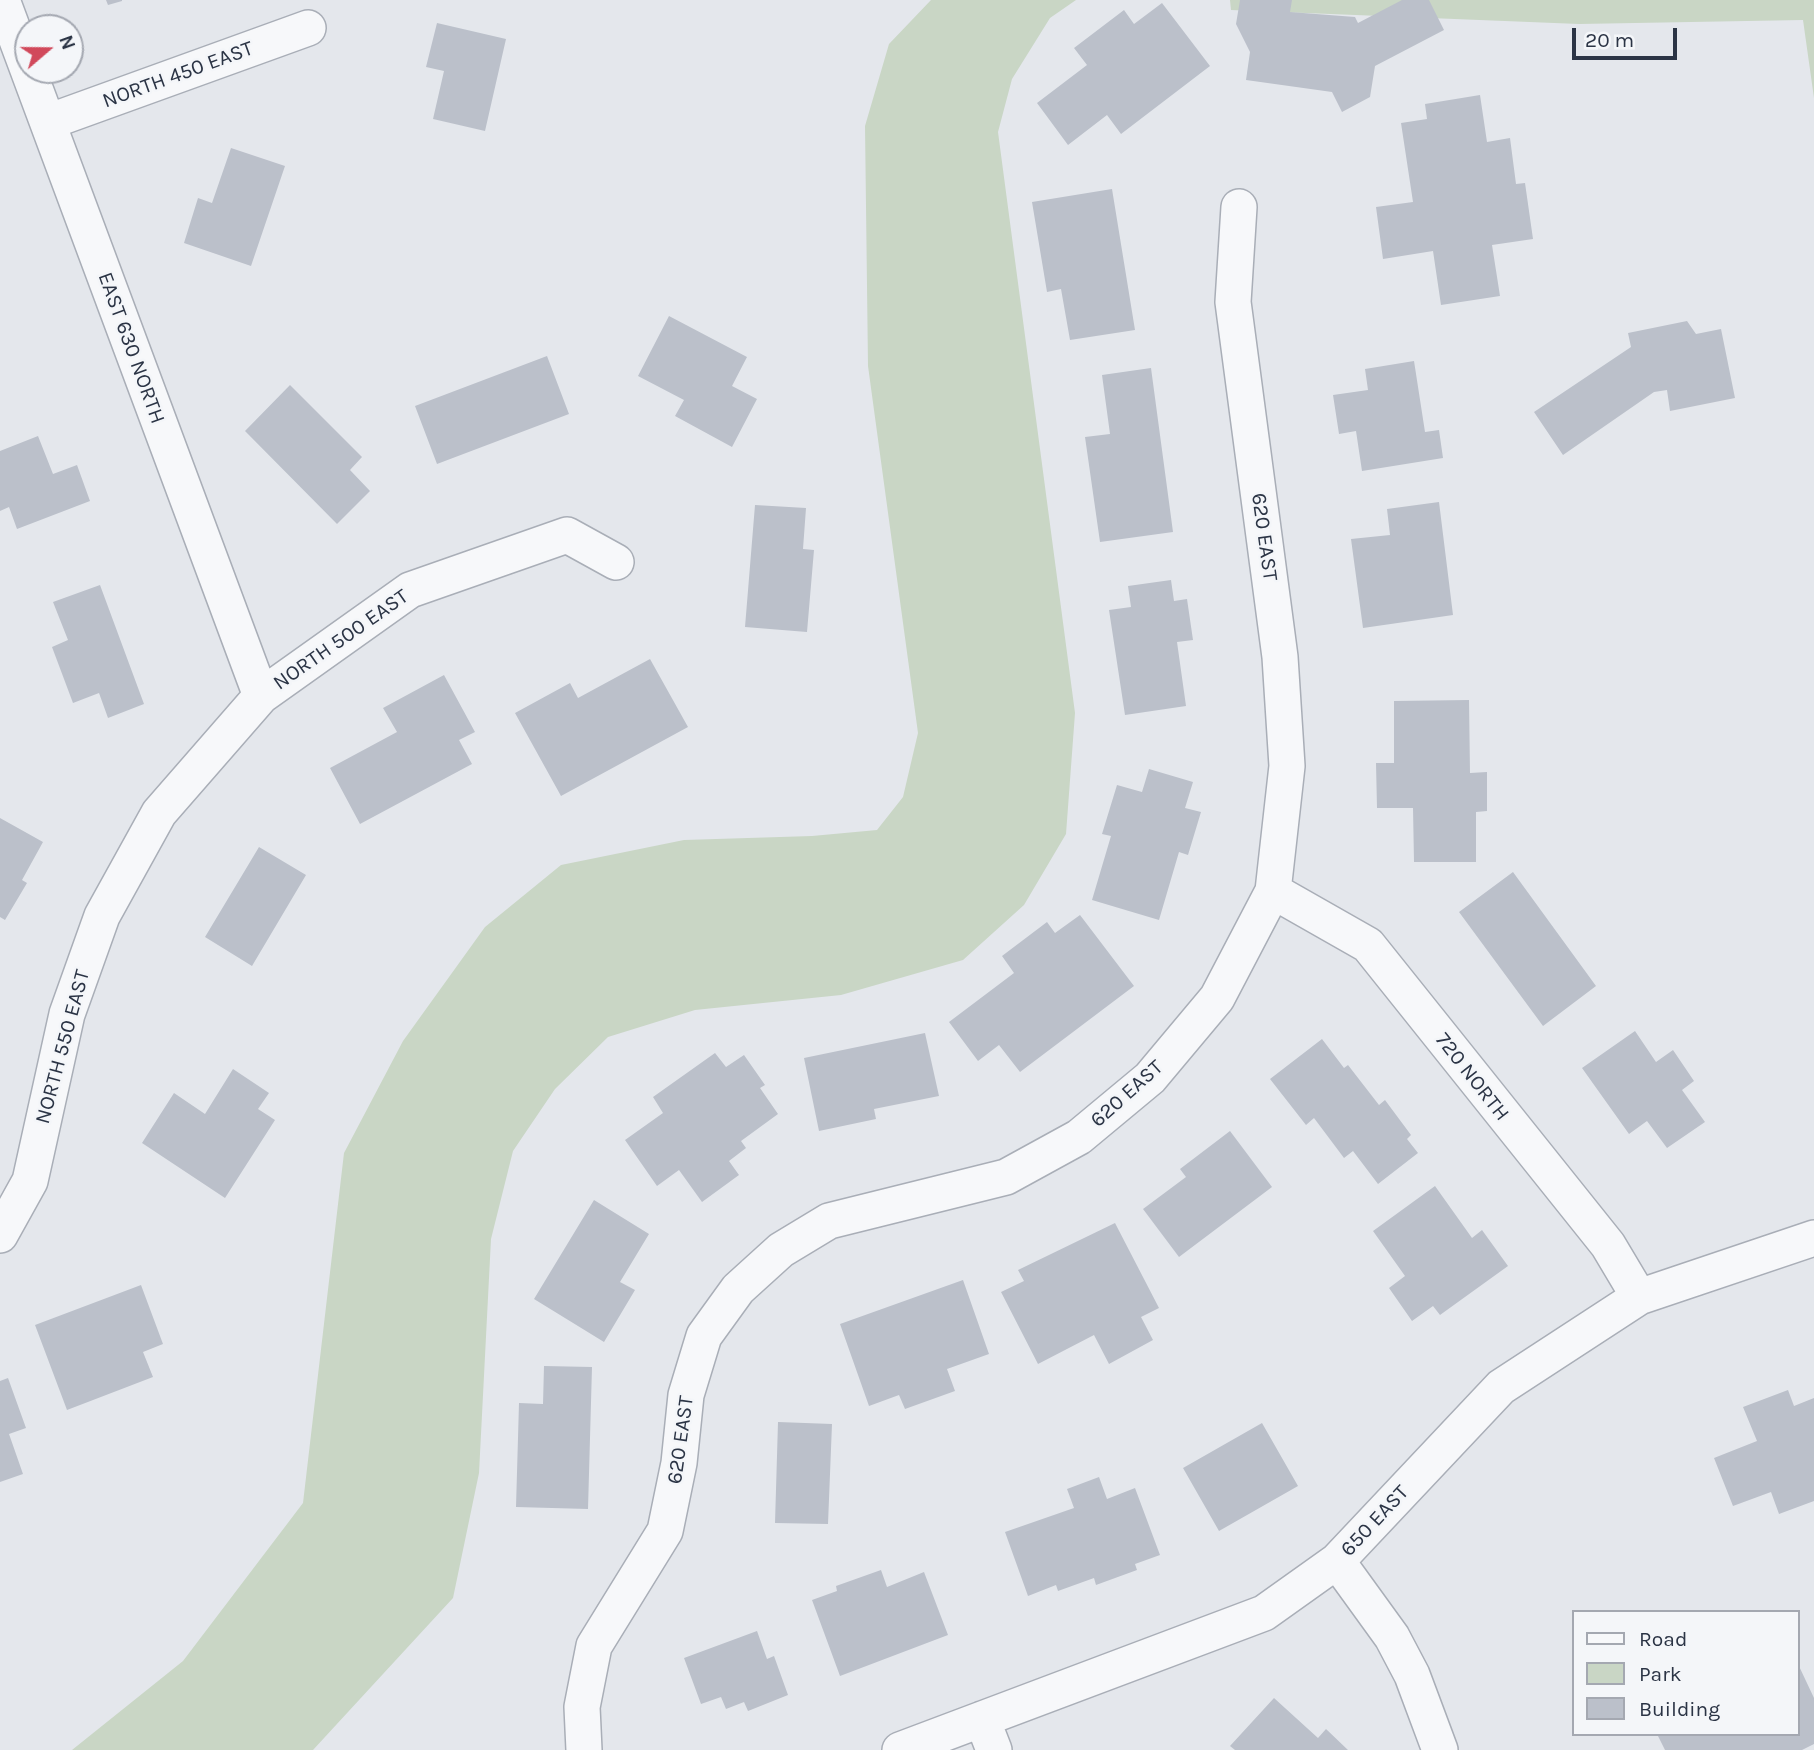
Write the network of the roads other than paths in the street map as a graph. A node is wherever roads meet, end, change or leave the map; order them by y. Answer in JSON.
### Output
{"nodes":[{"id":1,"x":2,"y":0,"type":"edge"},
{"id":2,"x":308,"y":28,"type":"dead end"},
{"id":3,"x":48,"y":122,"type":"junction"},
{"id":4,"x":1239,"y":206,"type":"dead end"},
{"id":5,"x":616,"y":562,"type":"dead end"},
{"id":6,"x":261,"y":695,"type":"junction"},
{"id":7,"x":1273,"y":891,"type":"junction"},
{"id":8,"x":0,"y":1235,"type":"edge"},
{"id":9,"x":1814,"y":1238,"type":"edge"},
{"id":10,"x":1639,"y":1297,"type":"junction"},
{"id":11,"x":1337,"y":1561,"type":"junction"},
{"id":12,"x":988,"y":1735,"type":"edge"},
{"id":13,"x":584,"y":1750,"type":"edge"},
{"id":14,"x":900,"y":1750,"type":"edge"},
{"id":15,"x":1440,"y":1750,"type":"edge"}],
"edges":[{"from":1,"to":3,"type":"street","name":"EAST 630 NORTH"},
{"from":2,"to":3,"type":"street","name":"NORTH 450 EAST"},
{"from":3,"to":6,"type":"street","name":"EAST 630 NORTH"},
{"from":4,"to":7,"type":"street","name":"620 EAST"},
{"from":5,"to":6,"type":"street","name":"NORTH 500 EAST"},
{"from":6,"to":8,"type":"street","name":"NORTH 550 EAST"},
{"from":7,"to":10,"type":"street","name":"720 NORTH"},
{"from":7,"to":13,"type":"street","name":"620 EAST"},
{"from":9,"to":10,"type":"street","name":"650 EAST"},
{"from":10,"to":11,"type":"street","name":"650 EAST"},
{"from":11,"to":12,"type":"street","name":"650 EAST"},
{"from":11,"to":15,"type":"street"},
{"from":12,"to":14,"type":"street","name":"650 EAST"}]}
